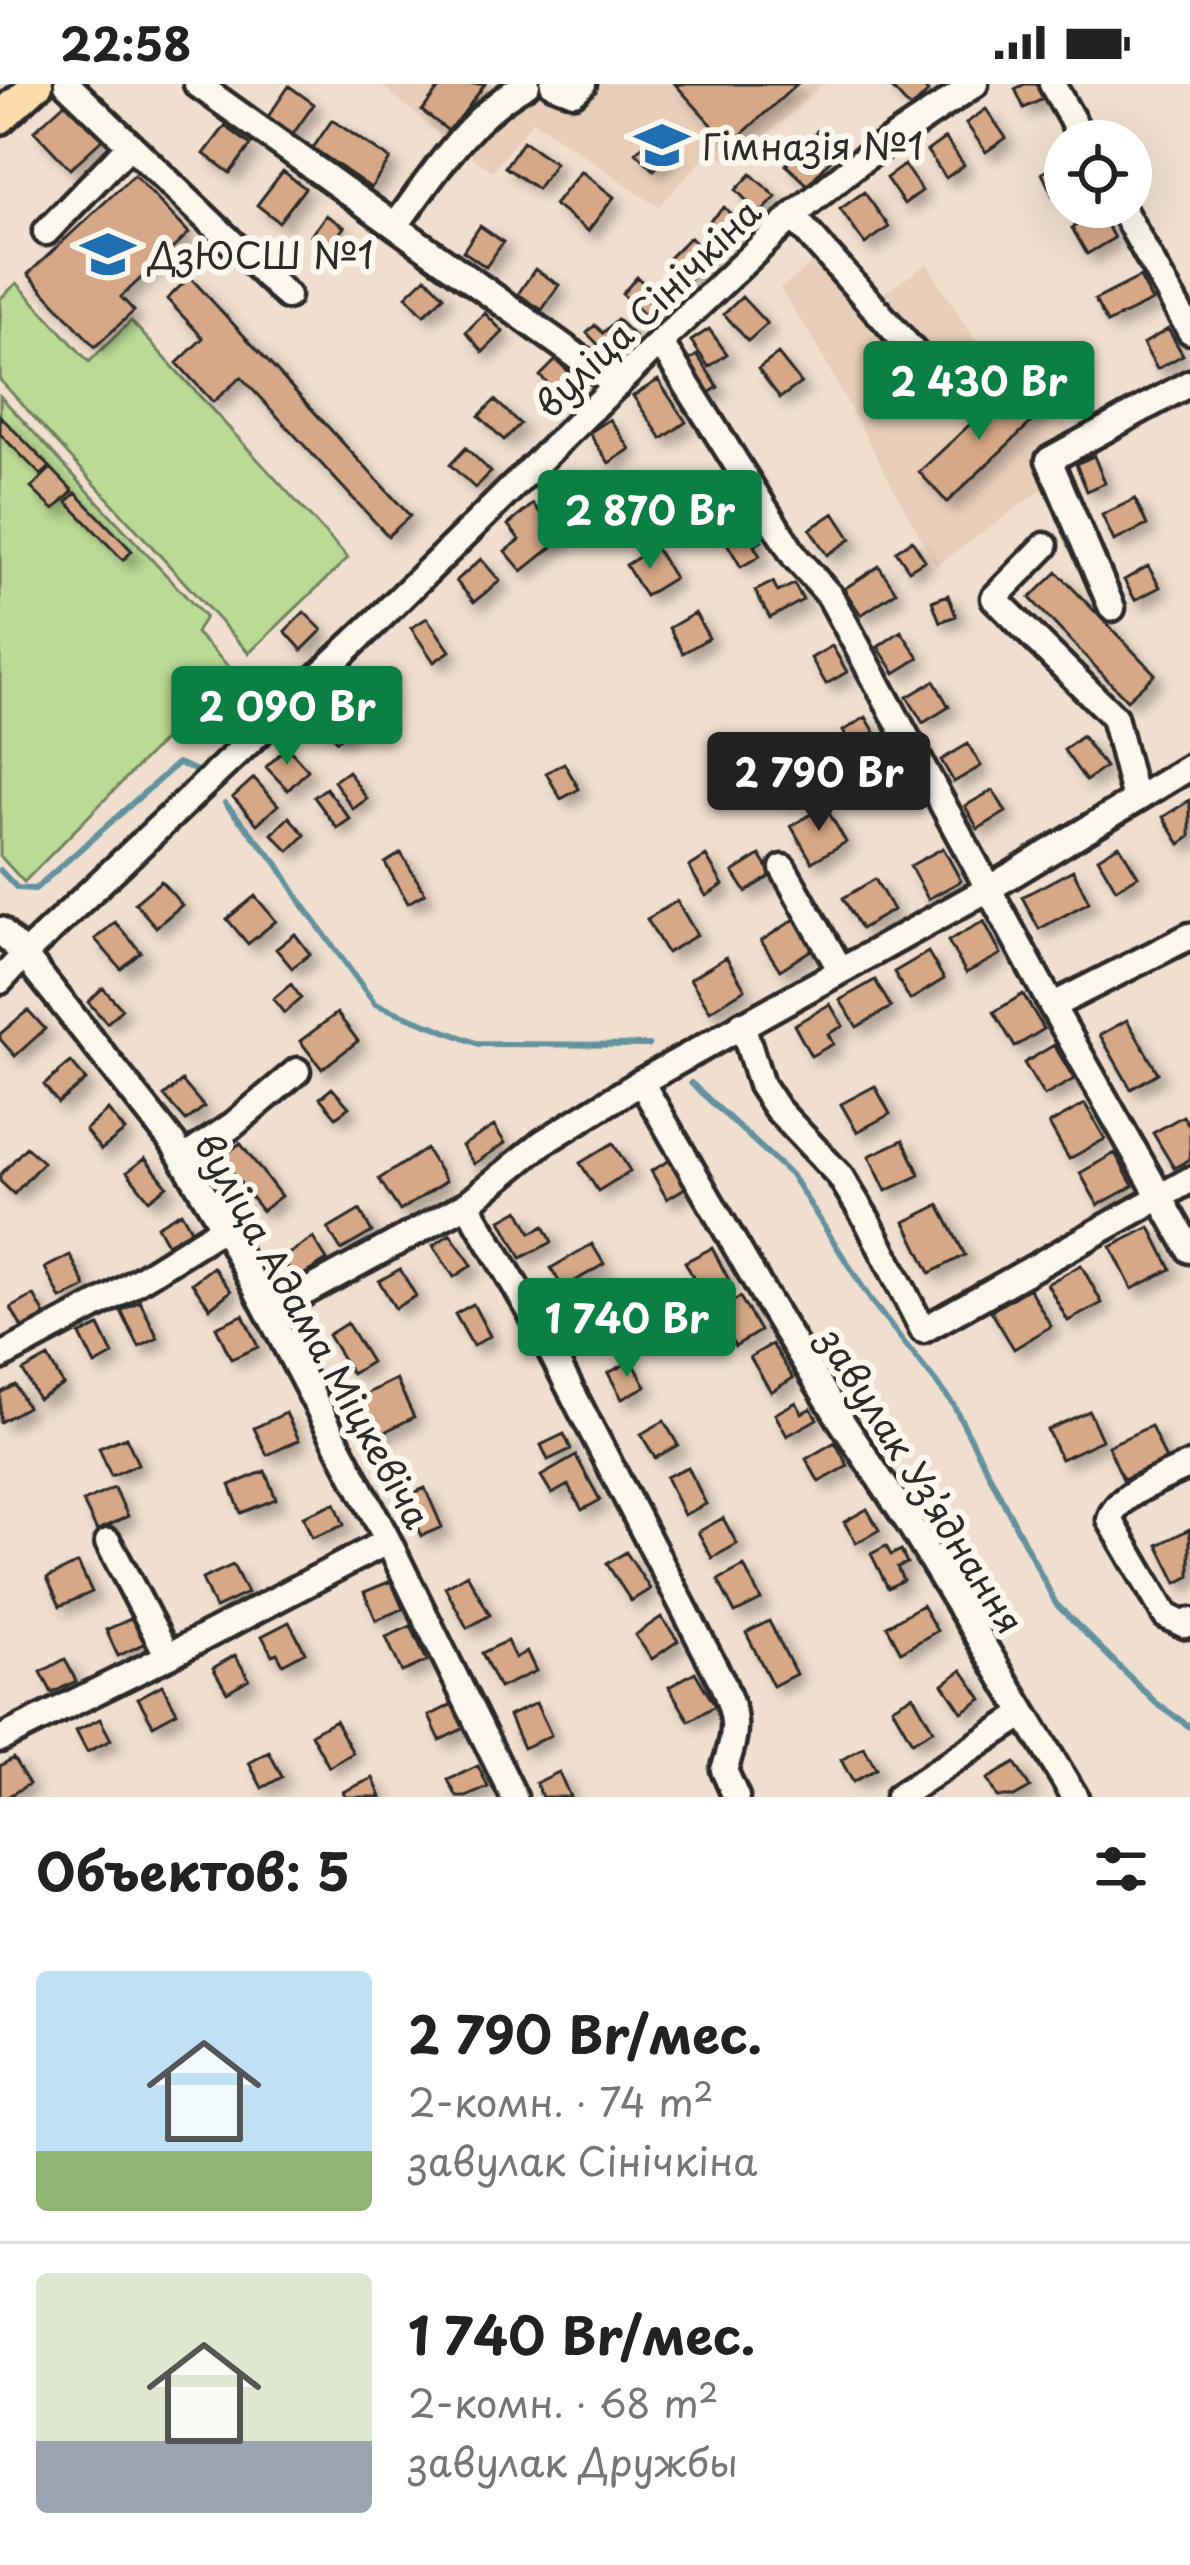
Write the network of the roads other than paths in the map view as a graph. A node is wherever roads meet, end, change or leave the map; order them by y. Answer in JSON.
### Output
{"nodes":[{"id":1,"x":37,"y":84,"type":"edge"},
{"id":2,"x":67,"y":84,"type":"edge"},
{"id":3,"x":197,"y":84,"type":"edge"},
{"id":4,"x":527,"y":84,"type":"edge"},
{"id":5,"x":553,"y":84,"type":"edge"},
{"id":6,"x":584,"y":84,"type":"edge"},
{"id":7,"x":975,"y":84,"type":"edge"},
{"id":8,"x":1052,"y":84,"type":"edge"},
{"id":9,"x":0,"y":118,"type":"edge"},
{"id":10,"x":1072,"y":120,"type":"edge"},
{"id":11,"x":130,"y":145,"type":"junction"},
{"id":12,"x":793,"y":217,"type":"junction"},
{"id":13,"x":396,"y":225,"type":"junction"},
{"id":14,"x":1132,"y":228,"type":"edge"},
{"id":15,"x":46,"y":232,"type":"dead end"},
{"id":16,"x":287,"y":296,"type":"dead end"},
{"id":17,"x":1190,"y":331,"type":"edge"},
{"id":18,"x":660,"y":341,"type":"junction"},
{"id":19,"x":1190,"y":382,"type":"edge"},
{"id":20,"x":617,"y":385,"type":"junction"},
{"id":21,"x":958,"y":402,"type":"dead end"},
{"id":22,"x":1045,"y":546,"type":"dead end"},
{"id":23,"x":1112,"y":608,"type":"dead end"},
{"id":24,"x":1190,"y":767,"type":"edge"},
{"id":25,"x":1135,"y":799,"type":"junction"},
{"id":26,"x":783,"y":868,"type":"dead end"},
{"id":27,"x":990,"y":888,"type":"junction"},
{"id":28,"x":0,"y":930,"type":"edge"},
{"id":29,"x":1190,"y":936,"type":"edge"},
{"id":30,"x":24,"y":955,"type":"junction"},
{"id":31,"x":840,"y":969,"type":"junction"},
{"id":32,"x":0,"y":981,"type":"edge"},
{"id":33,"x":1052,"y":1006,"type":"junction"},
{"id":34,"x":742,"y":1024,"type":"junction"},
{"id":35,"x":297,"y":1071,"type":"dead end"},
{"id":36,"x":641,"y":1082,"type":"junction"},
{"id":37,"x":183,"y":1159,"type":"junction"},
{"id":38,"x":1190,"y":1180,"type":"edge"},
{"id":39,"x":1160,"y":1197,"type":"junction"},
{"id":40,"x":467,"y":1204,"type":"junction"},
{"id":41,"x":224,"y":1227,"type":"junction"},
{"id":42,"x":1190,"y":1250,"type":"edge"},
{"id":43,"x":269,"y":1312,"type":"junction"},
{"id":44,"x":0,"y":1357,"type":"edge"},
{"id":45,"x":1190,"y":1466,"type":"edge"},
{"id":46,"x":388,"y":1541,"type":"junction"},
{"id":47,"x":108,"y":1542,"type":"dead end"},
{"id":48,"x":1190,"y":1622,"type":"edge"},
{"id":49,"x":168,"y":1657,"type":"junction"},
{"id":50,"x":1024,"y":1714,"type":"junction"},
{"id":51,"x":0,"y":1738,"type":"edge"},
{"id":52,"x":514,"y":1797,"type":"edge"},
{"id":53,"x":736,"y":1797,"type":"edge"},
{"id":54,"x":898,"y":1797,"type":"edge"},
{"id":55,"x":1076,"y":1797,"type":"edge"}],
"edges":[{"from":1,"to":9,"type":"main road"},
{"from":2,"to":11,"type":"street"},
{"from":3,"to":13,"type":"street"},
{"from":4,"to":13,"type":"street"},
{"from":5,"to":6,"type":"street"},
{"from":7,"to":12,"type":"street","name":"вуліца Сінічкіна"},
{"from":8,"to":10,"type":"street"},
{"from":11,"to":15,"type":"street"},
{"from":11,"to":16,"type":"street"},
{"from":12,"to":18,"type":"street","name":"вуліца Сінічкіна"},
{"from":12,"to":21,"type":"street"},
{"from":13,"to":20,"type":"street"},
{"from":14,"to":17,"type":"street"},
{"from":18,"to":20,"type":"street","name":"вуліца Сінічкіна"},
{"from":18,"to":27,"type":"street"},
{"from":19,"to":23,"type":"street"},
{"from":20,"to":30,"type":"street","name":"вуліца Сінічкіна"},
{"from":22,"to":25,"type":"street"},
{"from":24,"to":25,"type":"street"},
{"from":25,"to":27,"type":"street"},
{"from":26,"to":31,"type":"street"},
{"from":27,"to":31,"type":"street"},
{"from":27,"to":33,"type":"street"},
{"from":28,"to":30,"type":"street","name":"вуліца Адама Міцкевіча"},
{"from":29,"to":33,"type":"street"},
{"from":30,"to":32,"type":"street","name":"вуліца Сінічкіна"},
{"from":30,"to":37,"type":"street","name":"вуліца Адама Міцкевіча"},
{"from":31,"to":34,"type":"street"},
{"from":33,"to":39,"type":"street"},
{"from":34,"to":36,"type":"street"},
{"from":34,"to":39,"type":"street"},
{"from":35,"to":37,"type":"street"},
{"from":36,"to":40,"type":"street"},
{"from":36,"to":50,"type":"street","name":"завулак Узʼяднання"},
{"from":37,"to":41,"type":"street","name":"вуліца Адама Міцкевіча"},
{"from":38,"to":39,"type":"street"},
{"from":39,"to":42,"type":"street"},
{"from":40,"to":43,"type":"street"},
{"from":40,"to":53,"type":"street"},
{"from":41,"to":43,"type":"street","name":"вуліца Адама Міцкевіча"},
{"from":41,"to":44,"type":"street"},
{"from":43,"to":46,"type":"street","name":"вуліца Адама Міцкевіча"},
{"from":45,"to":48,"type":"street"},
{"from":46,"to":49,"type":"street"},
{"from":46,"to":52,"type":"street","name":"вуліца Адама Міцкевіча"},
{"from":47,"to":49,"type":"street"},
{"from":49,"to":51,"type":"street"},
{"from":50,"to":54,"type":"street"},
{"from":50,"to":55,"type":"street","name":"завулак Узʼяднання"}]}
